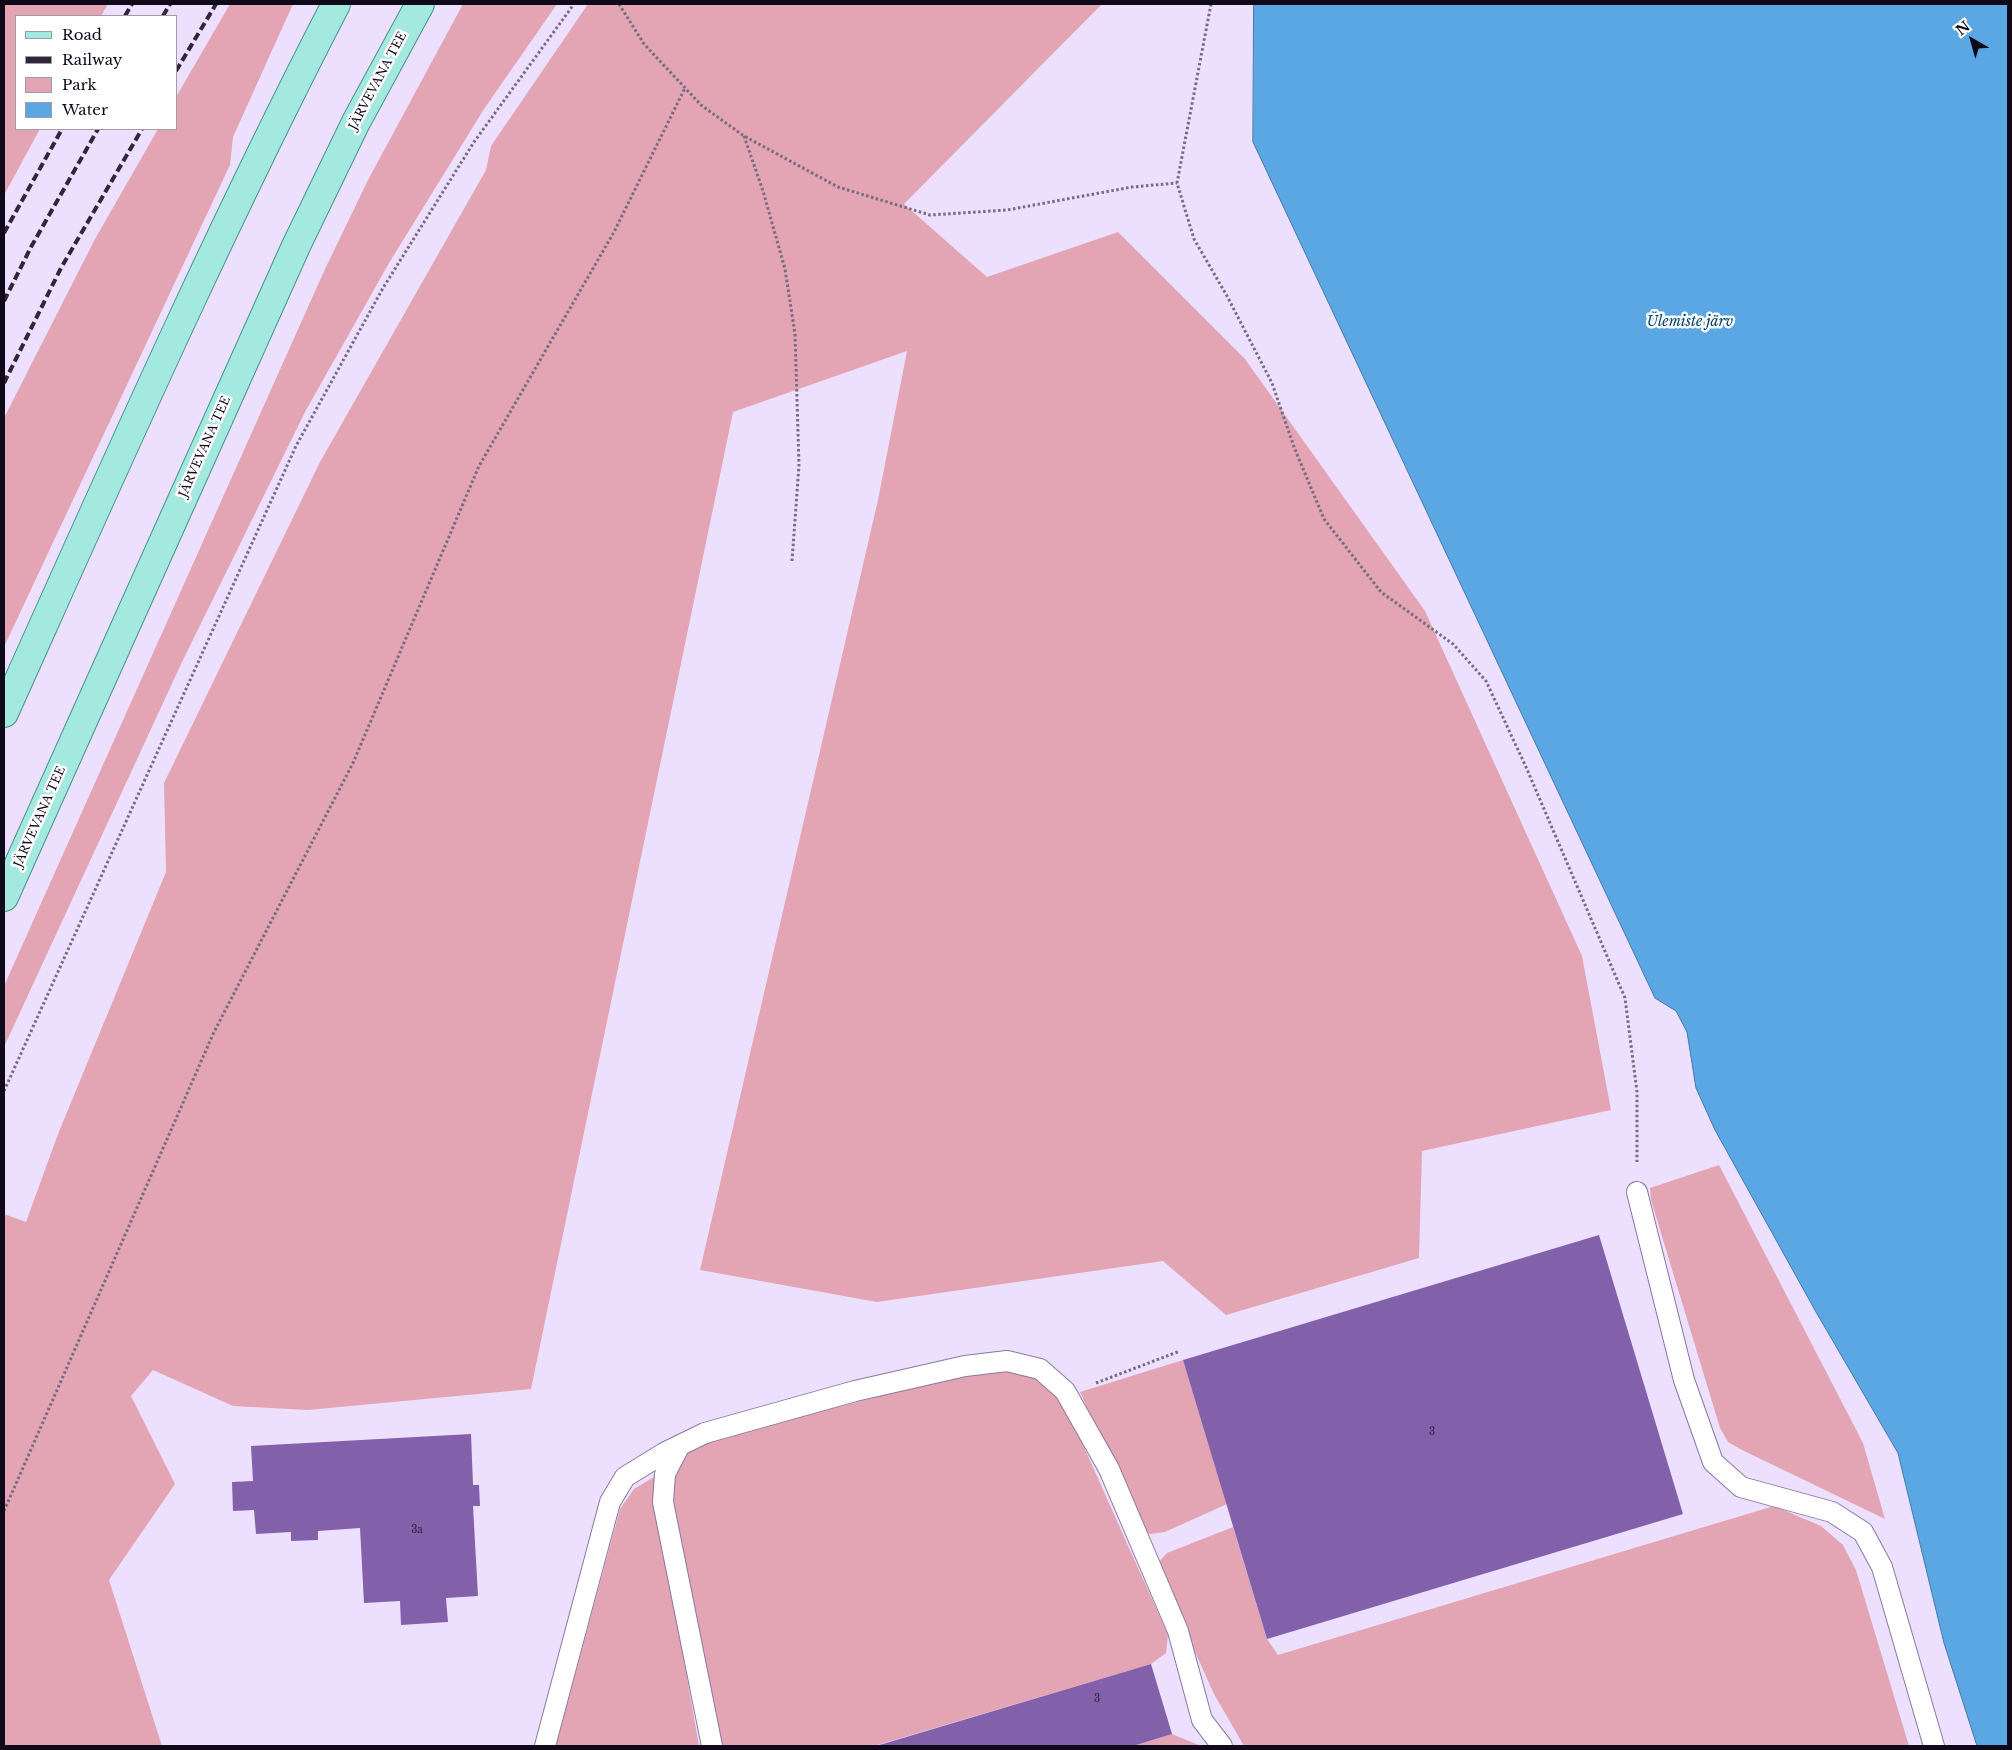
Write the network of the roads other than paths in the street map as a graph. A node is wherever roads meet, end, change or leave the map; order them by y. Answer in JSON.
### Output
{"nodes":[{"id":1,"x":336,"y":4,"type":"edge"},
{"id":2,"x":420,"y":4,"type":"edge"},
{"id":3,"x":4,"y":713,"type":"edge"},
{"id":4,"x":4,"y":897,"type":"edge"},
{"id":5,"x":1636,"y":1192,"type":"road end"},
{"id":6,"x":680,"y":1445,"type":"junction"},
{"id":7,"x":545,"y":1746,"type":"edge"},
{"id":8,"x":712,"y":1746,"type":"edge"},
{"id":9,"x":1222,"y":1746,"type":"edge"},
{"id":10,"x":1934,"y":1746,"type":"edge"}],
"edges":[{"from":1,"to":3,"type":"main road"},
{"from":2,"to":4,"type":"main road","name":"JÄRVEVANA TEE"},
{"from":5,"to":10,"type":"lane"},
{"from":6,"to":7,"type":"lane"},
{"from":6,"to":8,"type":"lane"},
{"from":6,"to":9,"type":"lane"}]}
